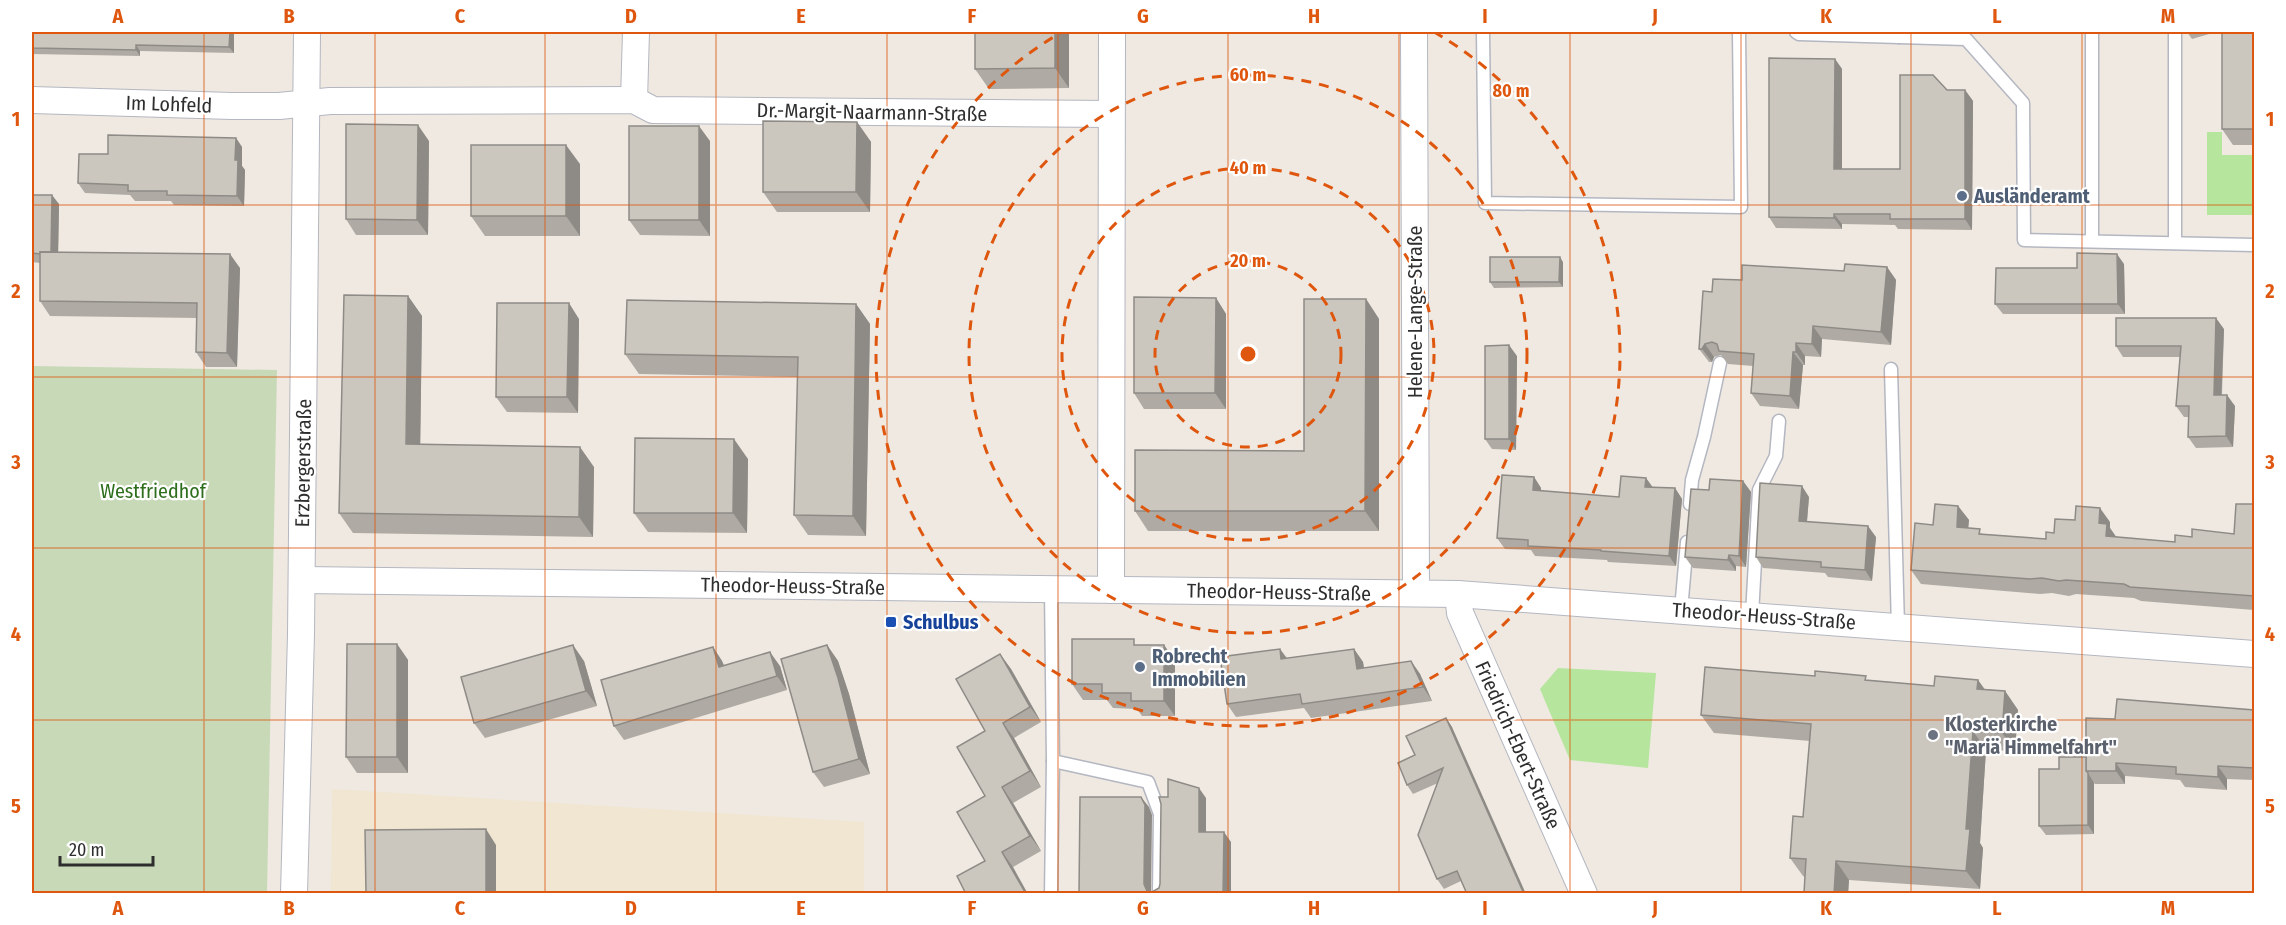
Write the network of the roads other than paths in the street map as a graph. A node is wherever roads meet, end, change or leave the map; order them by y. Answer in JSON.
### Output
{"nodes":[{"id":1,"x":307,"y":32,"type":"edge"},
{"id":2,"x":636,"y":32,"type":"edge"},
{"id":3,"x":1112,"y":32,"type":"edge"},
{"id":4,"x":1414,"y":32,"type":"edge"},
{"id":5,"x":1483,"y":32,"type":"edge"},
{"id":6,"x":1739,"y":32,"type":"edge"},
{"id":7,"x":1796,"y":32,"type":"edge"},
{"id":8,"x":2092,"y":32,"type":"edge"},
{"id":9,"x":2175,"y":32,"type":"edge"},
{"id":10,"x":1899,"y":34,"type":"edge"},
{"id":11,"x":32,"y":100,"type":"edge"},
{"id":12,"x":634,"y":100,"type":"junction"},
{"id":13,"x":306,"y":104,"type":"junction"},
{"id":14,"x":1111,"y":114,"type":"junction"},
{"id":15,"x":2092,"y":241,"type":"junction"},
{"id":16,"x":2175,"y":243,"type":"junction"},
{"id":17,"x":2254,"y":245,"type":"edge"},
{"id":18,"x":1720,"y":363,"type":"edge"},
{"id":19,"x":1891,"y":369,"type":"dead end"},
{"id":20,"x":1779,"y":420,"type":"dead end"},
{"id":21,"x":302,"y":579,"type":"junction"},
{"id":22,"x":1051,"y":589,"type":"junction"},
{"id":23,"x":1111,"y":590,"type":"junction"},
{"id":24,"x":1416,"y":594,"type":"junction"},
{"id":25,"x":1458,"y":594,"type":"junction"},
{"id":26,"x":1681,"y":610,"type":"junction"},
{"id":27,"x":1752,"y":615,"type":"junction"},
{"id":28,"x":1898,"y":627,"type":"junction"},
{"id":29,"x":2254,"y":654,"type":"edge"},
{"id":30,"x":1053,"y":761,"type":"junction"},
{"id":31,"x":294,"y":894,"type":"edge"},
{"id":32,"x":1051,"y":894,"type":"edge"},
{"id":33,"x":1159,"y":894,"type":"edge"},
{"id":34,"x":1584,"y":894,"type":"edge"}],
"edges":[{"from":1,"to":13,"type":"street","name":"Erzbergerstraße"},
{"from":2,"to":12,"type":"street"},
{"from":3,"to":14,"type":"street"},
{"from":4,"to":24,"type":"street","name":"Helene-Lange-Straße"},
{"from":5,"to":6,"type":"lane"},
{"from":7,"to":10,"type":"lane"},
{"from":8,"to":15,"type":"lane"},
{"from":9,"to":16,"type":"lane"},
{"from":10,"to":15,"type":"lane"},
{"from":11,"to":13,"type":"street","name":"Im Lohfeld"},
{"from":12,"to":13,"type":"street","name":"Dr.-Margit-Naarmann-Straße"},
{"from":12,"to":14,"type":"street","name":"Dr.-Margit-Naarmann-Straße"},
{"from":13,"to":21,"type":"street","name":"Erzbergerstraße"},
{"from":14,"to":23,"type":"street"},
{"from":15,"to":16,"type":"lane"},
{"from":16,"to":17,"type":"lane"},
{"from":18,"to":26,"type":"lane"},
{"from":19,"to":28,"type":"lane"},
{"from":20,"to":27,"type":"lane"},
{"from":21,"to":22,"type":"street","name":"Theodor-Heuss-Straße"},
{"from":21,"to":31,"type":"street","name":"Erzbergerstraße"},
{"from":22,"to":23,"type":"street","name":"Theodor-Heuss-Straße"},
{"from":22,"to":30,"type":"lane"},
{"from":23,"to":24,"type":"street","name":"Theodor-Heuss-Straße"},
{"from":24,"to":25,"type":"street","name":"Theodor-Heuss-Straße"},
{"from":25,"to":26,"type":"street","name":"Theodor-Heuss-Straße"},
{"from":25,"to":34,"type":"street","name":"Friedrich-Ebert-Straße"},
{"from":26,"to":27,"type":"street","name":"Theodor-Heuss-Straße"},
{"from":27,"to":28,"type":"street","name":"Theodor-Heuss-Straße"},
{"from":28,"to":29,"type":"street","name":"Theodor-Heuss-Straße"},
{"from":30,"to":32,"type":"lane"},
{"from":30,"to":33,"type":"lane"}]}
